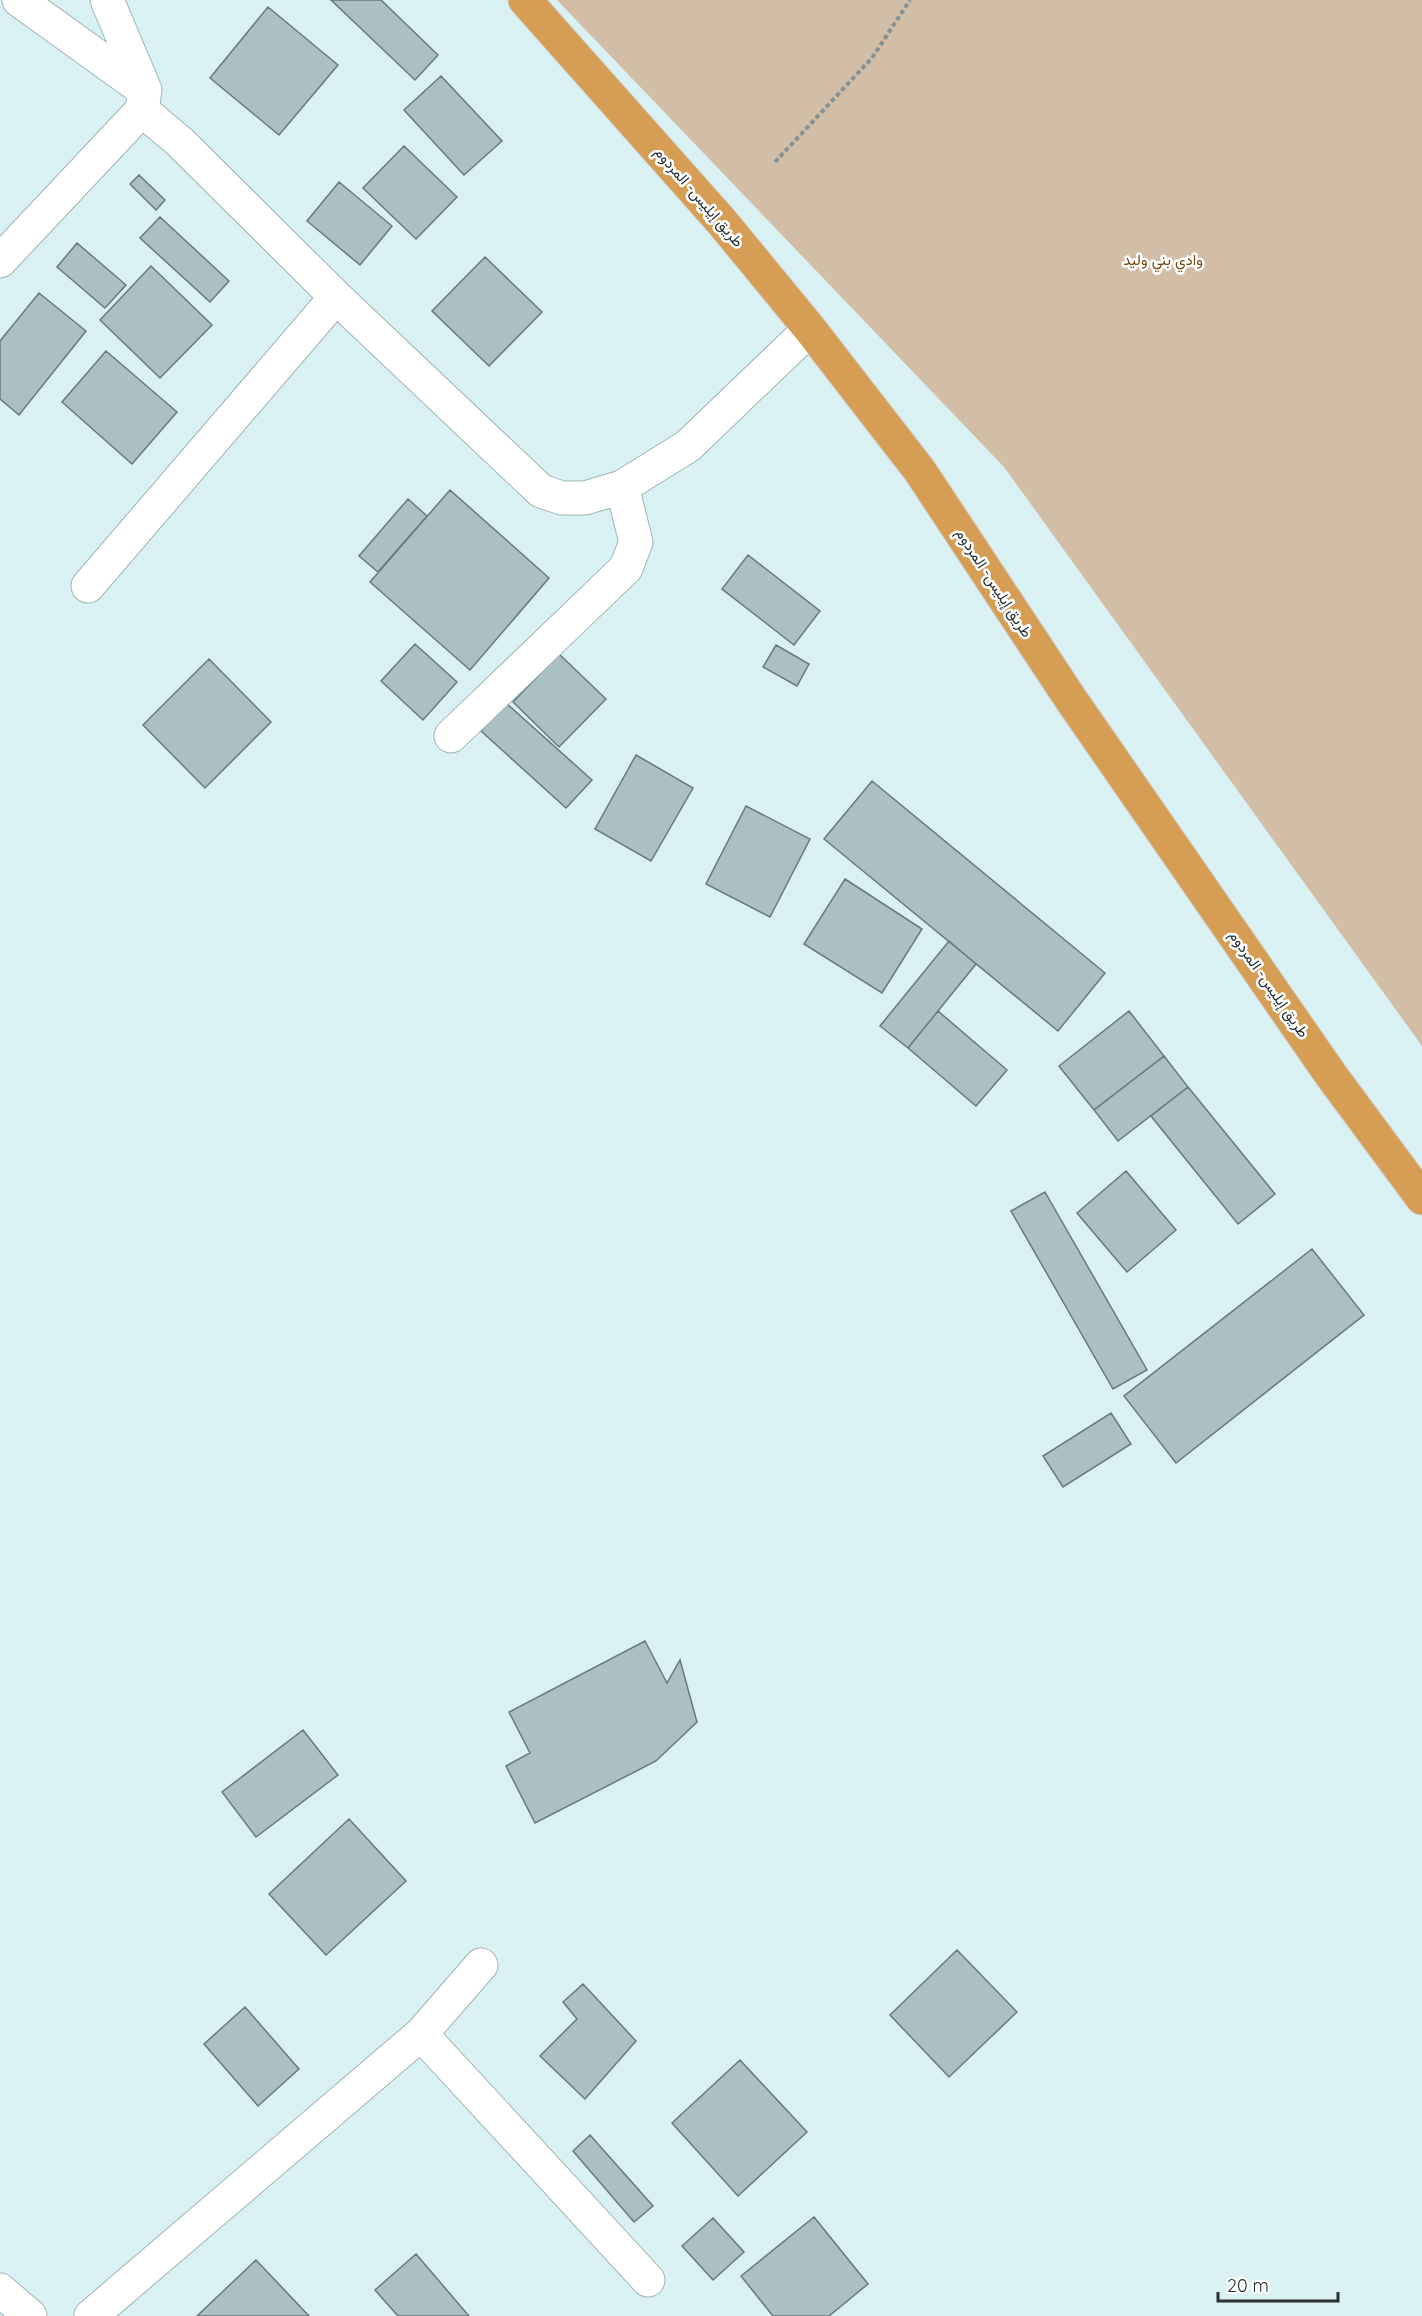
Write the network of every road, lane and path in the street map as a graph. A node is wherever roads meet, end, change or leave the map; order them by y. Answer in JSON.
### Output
{"nodes":[{"id":1,"x":19,"y":0,"type":"edge"},
{"id":2,"x":107,"y":0,"type":"edge"},
{"id":3,"x":525,"y":0,"type":"edge"},
{"id":4,"x":910,"y":0,"type":"edge"},
{"id":5,"x":143,"y":100,"type":"junction"},
{"id":6,"x":775,"y":162,"type":"dead end"},
{"id":7,"x":0,"y":261,"type":"edge"},
{"id":8,"x":336,"y":297,"type":"junction"},
{"id":9,"x":810,"y":329,"type":"junction"},
{"id":10,"x":622,"y":487,"type":"junction"},
{"id":11,"x":88,"y":586,"type":"dead end"},
{"id":12,"x":451,"y":736,"type":"dead end"},
{"id":13,"x":1422,"y":1198,"type":"edge"},
{"id":14,"x":481,"y":1965,"type":"dead end"},
{"id":15,"x":421,"y":2034,"type":"junction"},
{"id":16,"x":648,"y":2280,"type":"dead end"},
{"id":17,"x":0,"y":2290,"type":"edge"},
{"id":18,"x":30,"y":2316,"type":"edge"},
{"id":19,"x":91,"y":2316,"type":"edge"}],
"edges":[{"from":1,"to":5,"type":"street"},
{"from":2,"to":5,"type":"street"},
{"from":3,"to":9,"type":"highway","name":"طريق إيليس- المردوم"},
{"from":4,"to":6,"type":"path"},
{"from":5,"to":7,"type":"street"},
{"from":5,"to":8,"type":"street"},
{"from":8,"to":10,"type":"street"},
{"from":8,"to":11,"type":"street"},
{"from":9,"to":10,"type":"street"},
{"from":9,"to":13,"type":"highway","name":"طريق إيليس- المردوم"},
{"from":10,"to":12,"type":"street"},
{"from":14,"to":15,"type":"street"},
{"from":15,"to":16,"type":"street"},
{"from":15,"to":19,"type":"street"},
{"from":17,"to":18,"type":"street"}]}
